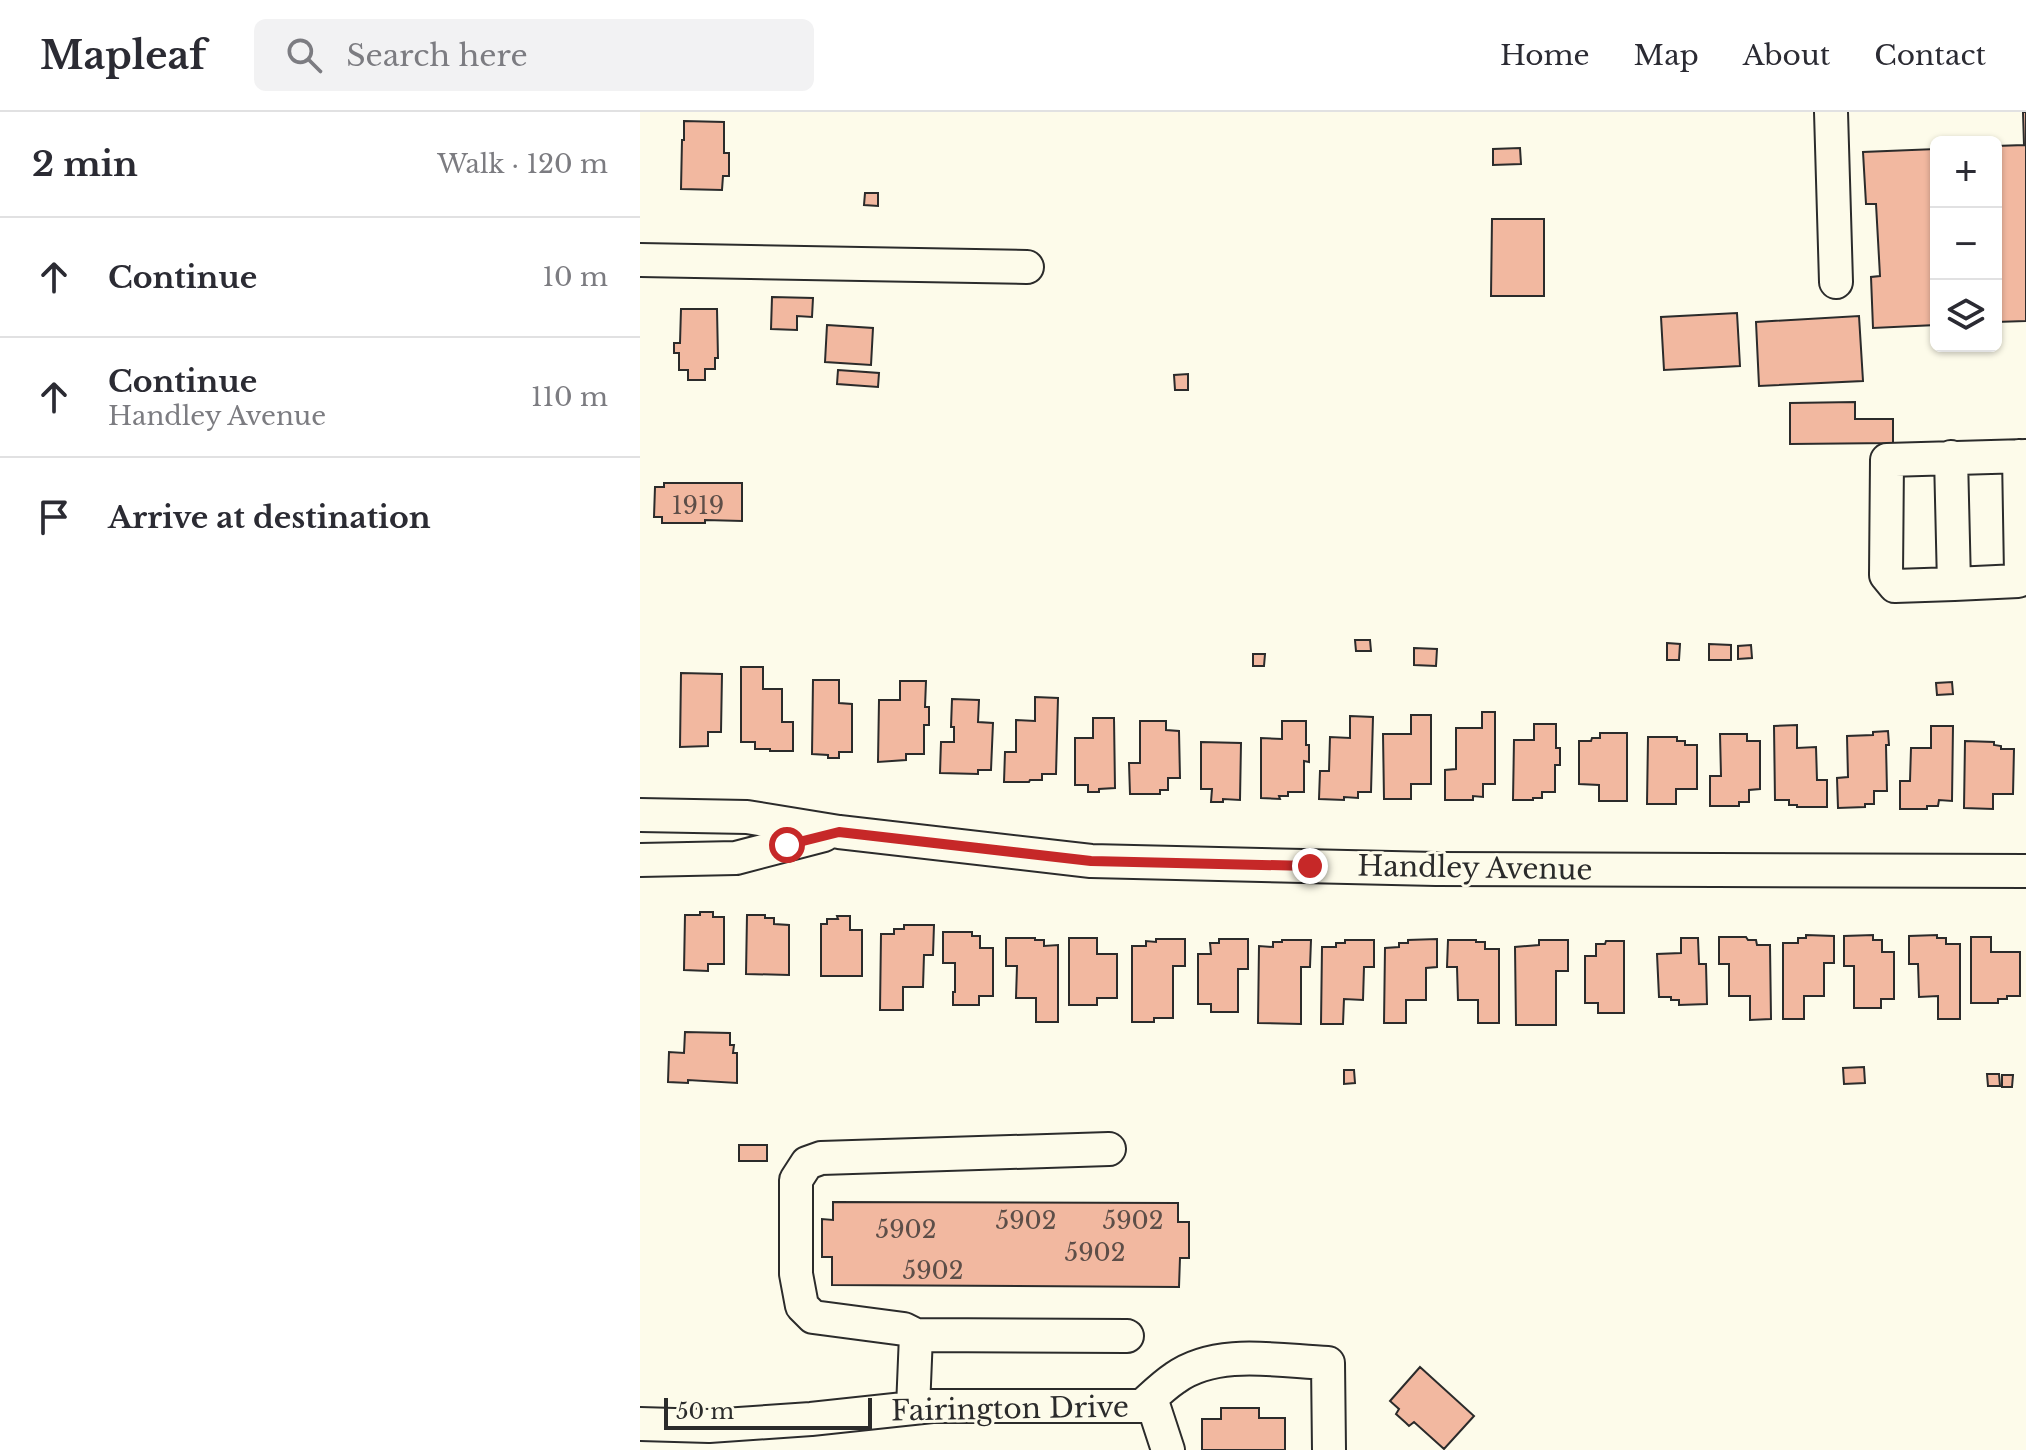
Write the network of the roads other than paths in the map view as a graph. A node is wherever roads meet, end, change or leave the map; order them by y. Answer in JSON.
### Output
{"nodes":[{"id":1,"x":1831,"y":112,"type":"edge"},
{"id":2,"x":640,"y":260,"type":"edge"},
{"id":3,"x":1027,"y":267,"type":"dead end"},
{"id":4,"x":1836,"y":282,"type":"dead end"},
{"id":5,"x":2022,"y":456,"type":"edge"},
{"id":6,"x":1951,"y":457,"type":"junction"},
{"id":7,"x":1954,"y":584,"type":"junction"},
{"id":8,"x":640,"y":815,"type":"edge"},
{"id":9,"x":839,"y":832,"type":"junction"},
{"id":10,"x":640,"y":860,"type":"edge"},
{"id":11,"x":2026,"y":871,"type":"edge"},
{"id":12,"x":1109,"y":1149,"type":"dead end"},
{"id":13,"x":916,"y":1335,"type":"junction"},
{"id":14,"x":1127,"y":1336,"type":"dead end"},
{"id":15,"x":1151,"y":1398,"type":"junction"},
{"id":16,"x":913,"y":1408,"type":"junction"},
{"id":17,"x":640,"y":1424,"type":"edge"},
{"id":18,"x":1168,"y":1450,"type":"edge"},
{"id":19,"x":1329,"y":1450,"type":"edge"}],
"edges":[{"from":1,"to":4,"type":"street"},
{"from":2,"to":3,"type":"street"},
{"from":5,"to":6,"type":"street"},
{"from":5,"to":7,"type":"street"},
{"from":6,"to":7,"type":"street"},
{"from":6,"to":7,"type":"street"},
{"from":8,"to":9,"type":"street","name":"Handley Avenue"},
{"from":9,"to":10,"type":"street"},
{"from":9,"to":11,"type":"street","name":"Handley Avenue"},
{"from":12,"to":13,"type":"street"},
{"from":13,"to":14,"type":"street"},
{"from":13,"to":16,"type":"street"},
{"from":15,"to":16,"type":"street","name":"Fairington Drive"},
{"from":15,"to":18,"type":"street"},
{"from":15,"to":19,"type":"street","name":"Fairington Drive"},
{"from":16,"to":17,"type":"street","name":"Fairington Drive"}]}
